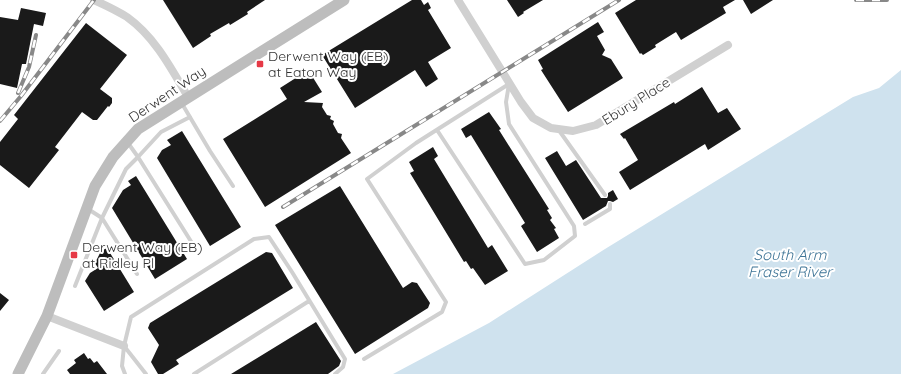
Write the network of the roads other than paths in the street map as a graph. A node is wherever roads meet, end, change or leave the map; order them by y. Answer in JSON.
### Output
{"nodes":[{"id":1,"x":94,"y":0,"type":"edge"},
{"id":2,"x":344,"y":0,"type":"edge"},
{"id":3,"x":458,"y":0,"type":"edge"},
{"id":4,"x":728,"y":45,"type":"dead end"},
{"id":5,"x":509,"y":84,"type":"junction"},
{"id":6,"x":184,"y":99,"type":"junction"},
{"id":7,"x":190,"y":116,"type":"junction"},
{"id":8,"x":558,"y":129,"type":"junction"},
{"id":9,"x":437,"y":130,"type":"junction"},
{"id":10,"x":127,"y":141,"type":"junction"},
{"id":11,"x":138,"y":157,"type":"junction"},
{"id":12,"x":233,"y":186,"type":"dead end"},
{"id":13,"x":605,"y":195,"type":"dead end"},
{"id":14,"x":610,"y":204,"type":"dead end"},
{"id":15,"x":87,"y":208,"type":"junction"},
{"id":16,"x":102,"y":218,"type":"junction"},
{"id":17,"x":585,"y":224,"type":"dead end"},
{"id":18,"x":192,"y":243,"type":"dead end"},
{"id":19,"x":137,"y":274,"type":"dead end"},
{"id":20,"x":75,"y":286,"type":"dead end"},
{"id":21,"x":309,"y":301,"type":"junction"},
{"id":22,"x":47,"y":316,"type":"junction"},
{"id":23,"x":124,"y":346,"type":"junction"},
{"id":24,"x":58,"y":351,"type":"dead end"},
{"id":25,"x":364,"y":360,"type":"dead end"},
{"id":26,"x":18,"y":374,"type":"edge"},
{"id":27,"x":43,"y":374,"type":"edge"},
{"id":28,"x":126,"y":374,"type":"edge"},
{"id":29,"x":146,"y":374,"type":"edge"},
{"id":30,"x":194,"y":374,"type":"edge"},
{"id":31,"x":335,"y":374,"type":"edge"}],
"edges":[{"from":1,"to":6,"type":"street"},
{"from":2,"to":6,"type":"street","name":"Derwent Way"},
{"from":3,"to":5,"type":"street","name":"Ebury Place"},
{"from":4,"to":8,"type":"street","name":"Ebury Place"},
{"from":5,"to":8,"type":"street","name":"Ebury Place"},
{"from":5,"to":9,"type":"lane"},
{"from":5,"to":9,"type":"lane"},
{"from":6,"to":7,"type":"lane"},
{"from":6,"to":10,"type":"street","name":"Derwent Way"},
{"from":7,"to":11,"type":"lane"},
{"from":7,"to":12,"type":"lane"},
{"from":8,"to":13,"type":"lane"},
{"from":9,"to":25,"type":"lane"},
{"from":10,"to":11,"type":"lane"},
{"from":10,"to":15,"type":"street","name":"Derwent Way"},
{"from":11,"to":16,"type":"lane"},
{"from":11,"to":18,"type":"lane"},
{"from":14,"to":17,"type":"lane"},
{"from":15,"to":16,"type":"lane"},
{"from":15,"to":22,"type":"street","name":"Derwent Way"},
{"from":16,"to":19,"type":"lane"},
{"from":16,"to":20,"type":"lane"},
{"from":21,"to":23,"type":"lane"},
{"from":21,"to":30,"type":"lane"},
{"from":21,"to":31,"type":"lane"},
{"from":22,"to":23,"type":"street"},
{"from":22,"to":26,"type":"street","name":"Derwent Way"},
{"from":23,"to":28,"type":"lane"},
{"from":23,"to":29,"type":"lane"},
{"from":24,"to":27,"type":"lane"}]}
